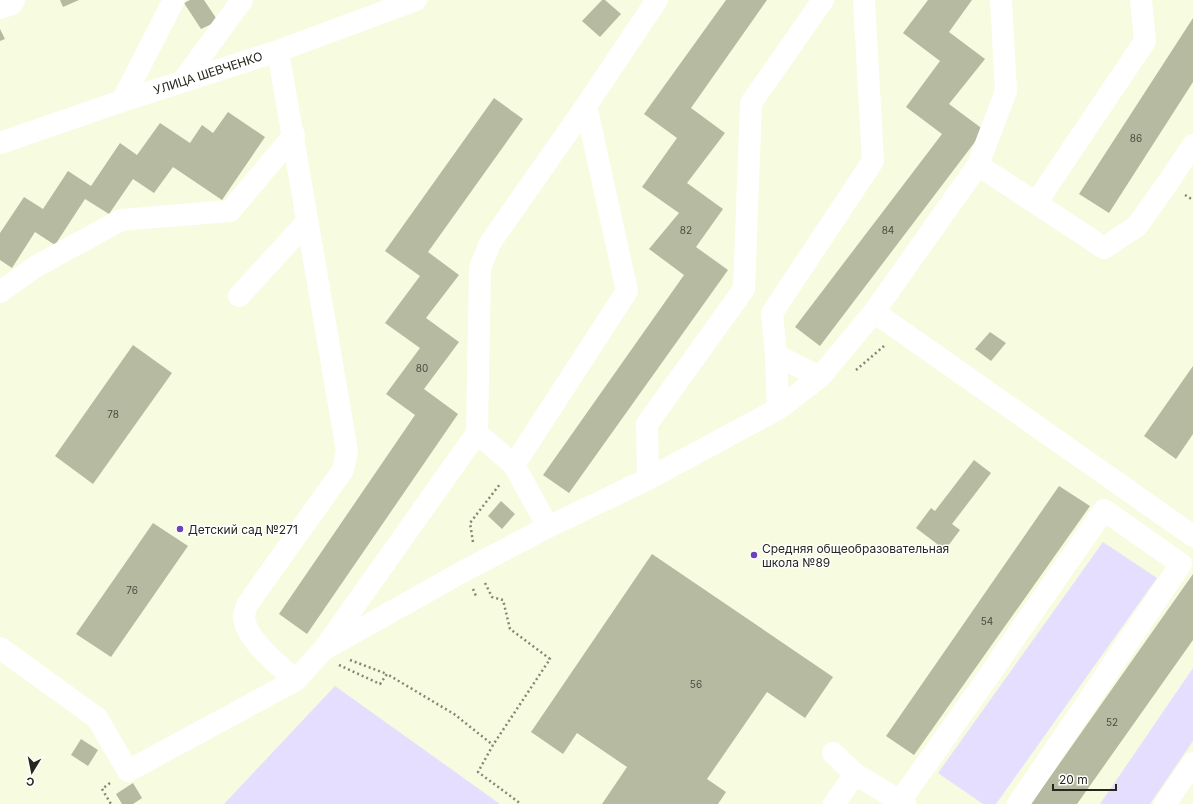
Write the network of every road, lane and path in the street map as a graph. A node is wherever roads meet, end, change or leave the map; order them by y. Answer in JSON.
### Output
{"nodes":[{"id":1,"x":14,"y":0,"type":"edge"},
{"id":2,"x":174,"y":0,"type":"edge"},
{"id":3,"x":242,"y":0,"type":"edge"},
{"id":4,"x":416,"y":0,"type":"edge"},
{"id":5,"x":657,"y":0,"type":"edge"},
{"id":6,"x":823,"y":0,"type":"edge"},
{"id":7,"x":864,"y":0,"type":"edge"},
{"id":8,"x":1001,"y":0,"type":"edge"},
{"id":9,"x":1141,"y":0,"type":"edge"},
{"id":10,"x":0,"y":8,"type":"edge"},
{"id":11,"x":278,"y":51,"type":"junction"},
{"id":12,"x":183,"y":81,"type":"junction"},
{"id":13,"x":122,"y":101,"type":"junction"},
{"id":14,"x":586,"y":106,"type":"junction"},
{"id":15,"x":294,"y":135,"type":"junction"},
{"id":16,"x":0,"y":143,"type":"edge"},
{"id":17,"x":1193,"y":145,"type":"edge"},
{"id":18,"x":978,"y":165,"type":"junction"},
{"id":19,"x":1036,"y":203,"type":"junction"},
{"id":20,"x":307,"y":222,"type":"junction"},
{"id":21,"x":0,"y":292,"type":"edge"},
{"id":22,"x":239,"y":296,"type":"dead end"},
{"id":23,"x":874,"y":312,"type":"junction"},
{"id":24,"x":888,"y":342,"type":"dead end"},
{"id":25,"x":776,"y":355,"type":"junction"},
{"id":26,"x":852,"y":374,"type":"dead end"},
{"id":27,"x":820,"y":377,"type":"junction"},
{"id":28,"x":778,"y":409,"type":"junction"},
{"id":29,"x":477,"y":433,"type":"junction"},
{"id":30,"x":514,"y":465,"type":"junction"},
{"id":31,"x":648,"y":479,"type":"junction"},
{"id":32,"x":1155,"y":510,"type":"junction"},
{"id":33,"x":548,"y":527,"type":"junction"},
{"id":34,"x":1135,"y":532,"type":"junction"},
{"id":35,"x":1193,"y":536,"type":"edge"},
{"id":36,"x":510,"y":629,"type":"dead end"},
{"id":37,"x":0,"y":648,"type":"edge"},
{"id":38,"x":329,"y":657,"type":"junction"},
{"id":39,"x":387,"y":674,"type":"junction"},
{"id":40,"x":296,"y":680,"type":"junction"},
{"id":41,"x":493,"y":744,"type":"junction"},
{"id":42,"x":833,"y":754,"type":"dead end"},
{"id":43,"x":1193,"y":763,"type":"edge"},
{"id":44,"x":855,"y":774,"type":"junction"},
{"id":45,"x":901,"y":803,"type":"edge"},
{"id":46,"x":521,"y":804,"type":"edge"},
{"id":47,"x":834,"y":804,"type":"edge"},
{"id":48,"x":1018,"y":804,"type":"edge"},
{"id":49,"x":1165,"y":804,"type":"edge"}],
"edges":[{"from":1,"to":10,"type":"street"},
{"from":2,"to":13,"type":"street"},
{"from":3,"to":12,"type":"street"},
{"from":4,"to":11,"type":"street","name":"УЛИЦА ШЕВЧЕНКО"},
{"from":5,"to":14,"type":"street"},
{"from":6,"to":31,"type":"street"},
{"from":7,"to":25,"type":"street"},
{"from":8,"to":18,"type":"street"},
{"from":9,"to":19,"type":"street"},
{"from":11,"to":12,"type":"street","name":"УЛИЦА ШЕВЧЕНКО"},
{"from":11,"to":15,"type":"street"},
{"from":12,"to":13,"type":"street","name":"УЛИЦА ШЕВЧЕНКО"},
{"from":13,"to":16,"type":"street","name":"УЛИЦА ШЕВЧЕНКО"},
{"from":14,"to":29,"type":"street"},
{"from":14,"to":30,"type":"street"},
{"from":15,"to":20,"type":"street"},
{"from":15,"to":21,"type":"street"},
{"from":17,"to":19,"type":"street"},
{"from":18,"to":19,"type":"street"},
{"from":18,"to":23,"type":"street"},
{"from":20,"to":22,"type":"street"},
{"from":20,"to":40,"type":"street"},
{"from":23,"to":27,"type":"street"},
{"from":23,"to":32,"type":"street"},
{"from":24,"to":26,"type":"path"},
{"from":25,"to":27,"type":"street"},
{"from":25,"to":28,"type":"street"},
{"from":27,"to":28,"type":"street"},
{"from":28,"to":31,"type":"street"},
{"from":29,"to":30,"type":"street"},
{"from":29,"to":38,"type":"street"},
{"from":30,"to":33,"type":"street"},
{"from":31,"to":33,"type":"street"},
{"from":32,"to":34,"type":"street"},
{"from":32,"to":35,"type":"street"},
{"from":33,"to":38,"type":"street"},
{"from":34,"to":45,"type":"street"},
{"from":34,"to":48,"type":"street"},
{"from":36,"to":41,"type":"path"},
{"from":37,"to":40,"type":"street"},
{"from":38,"to":39,"type":"path"},
{"from":38,"to":39,"type":"path"},
{"from":38,"to":40,"type":"street"},
{"from":39,"to":41,"type":"path"},
{"from":41,"to":46,"type":"path"},
{"from":42,"to":44,"type":"street"},
{"from":43,"to":49,"type":"street"},
{"from":44,"to":45,"type":"street"},
{"from":44,"to":47,"type":"street"}]}
